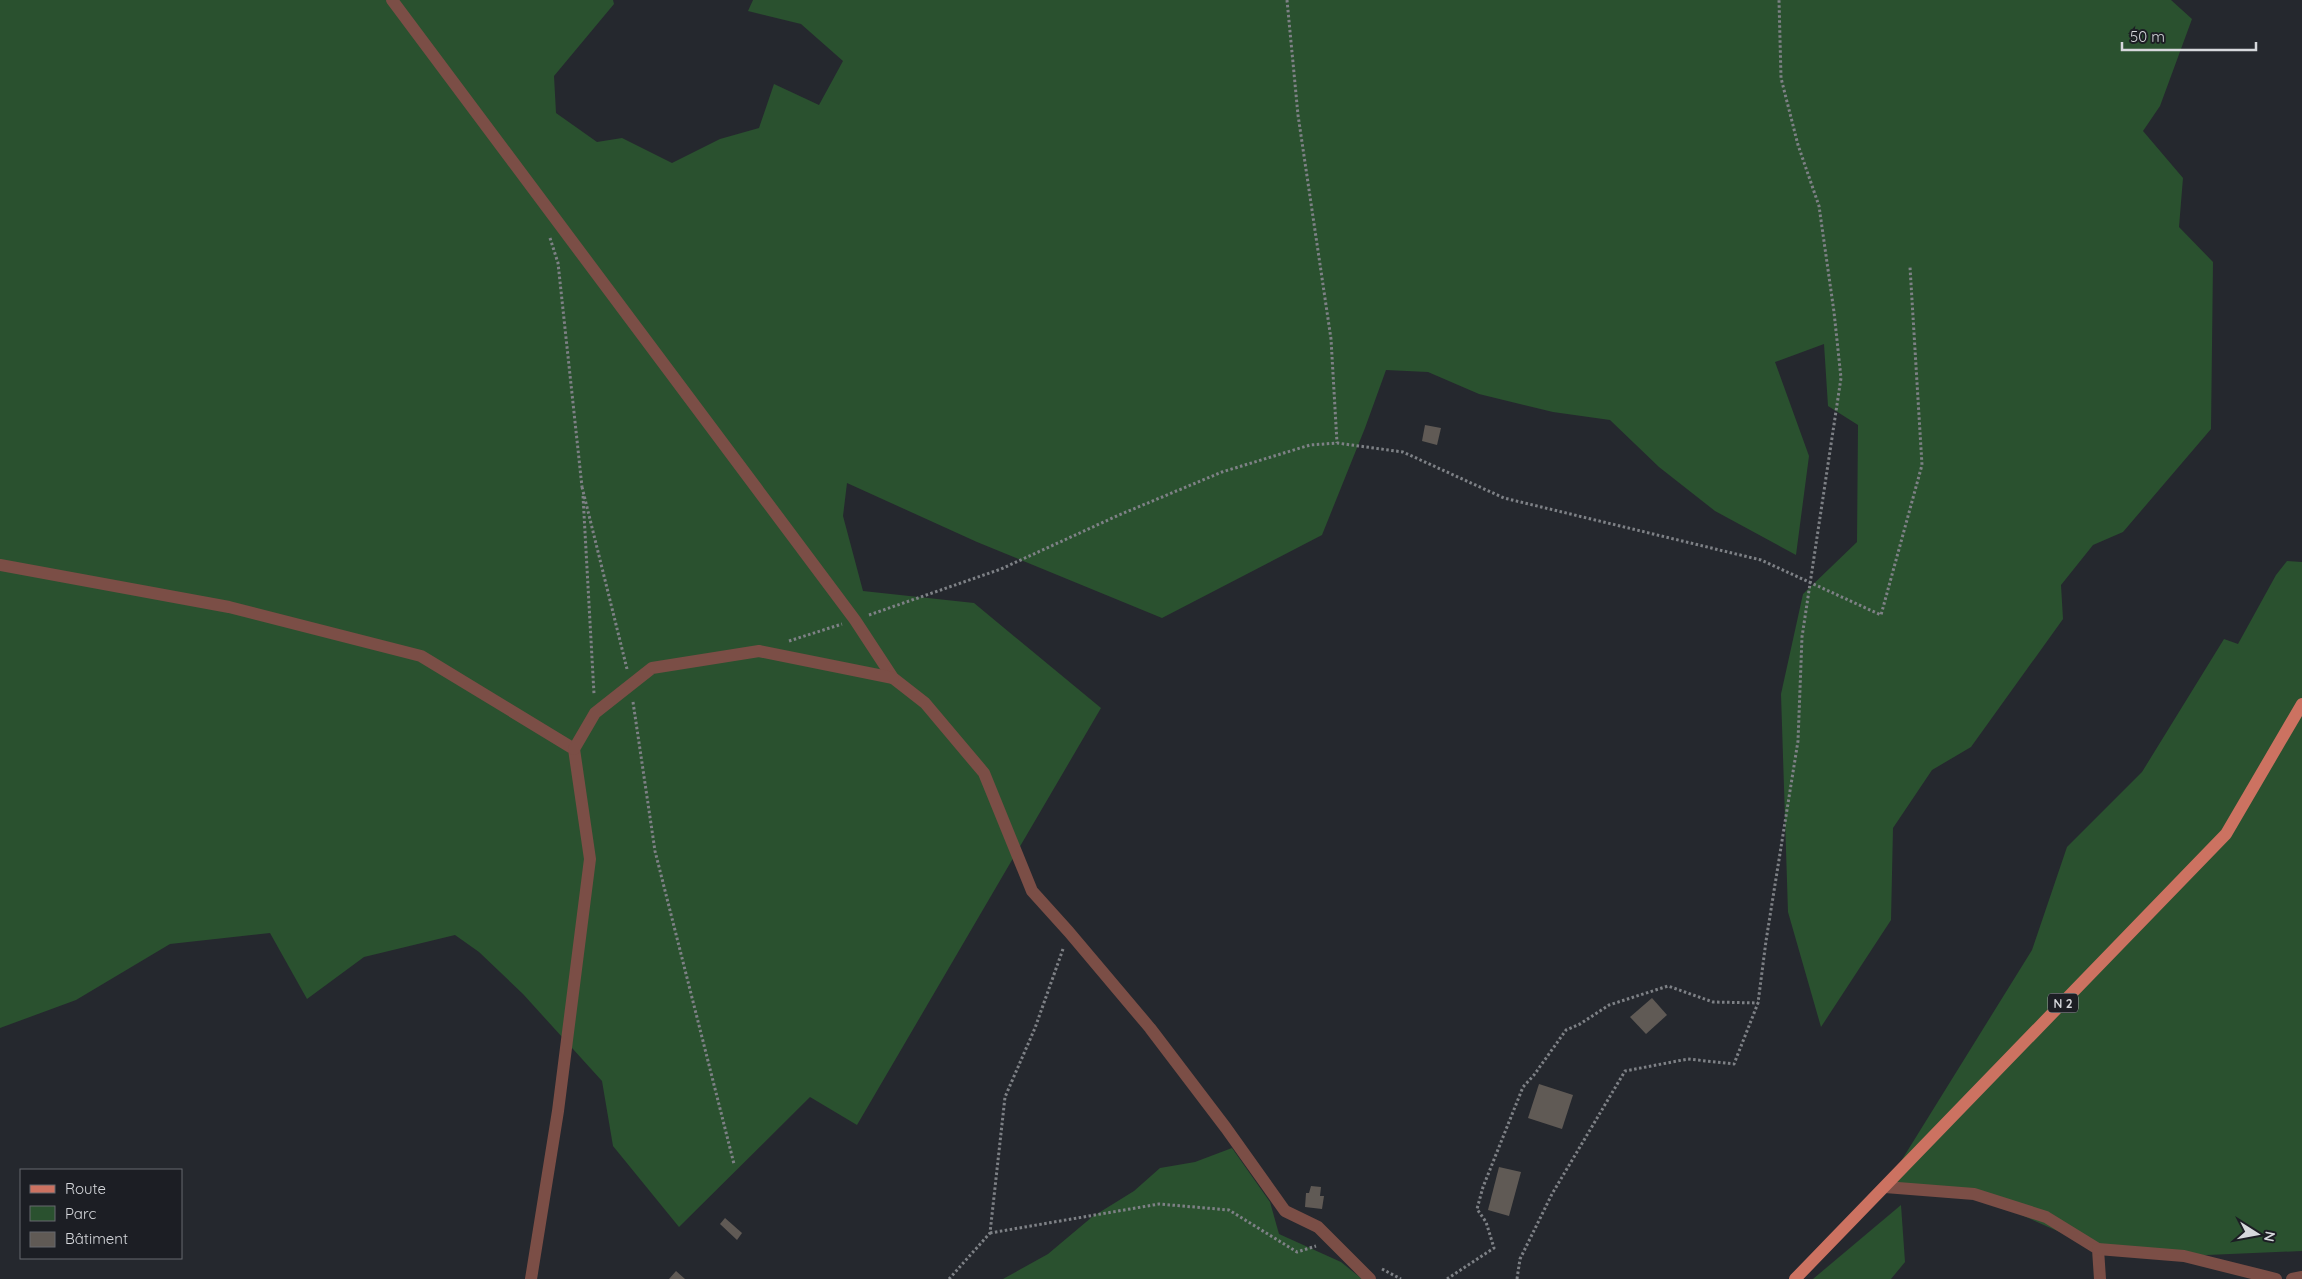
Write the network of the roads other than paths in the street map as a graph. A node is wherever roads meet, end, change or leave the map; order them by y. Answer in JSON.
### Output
{"nodes":[{"id":1,"x":392,"y":0,"type":"edge"},
{"id":2,"x":0,"y":564,"type":"edge"},
{"id":3,"x":892,"y":678,"type":"junction"},
{"id":4,"x":2302,"y":704,"type":"edge"},
{"id":5,"x":574,"y":749,"type":"junction"},
{"id":6,"x":1884,"y":1187,"type":"junction"},
{"id":7,"x":2098,"y":1249,"type":"junction"},
{"id":8,"x":2302,"y":1277,"type":"edge"},
{"id":9,"x":531,"y":1279,"type":"edge"},
{"id":10,"x":1370,"y":1279,"type":"edge"},
{"id":11,"x":1795,"y":1279,"type":"edge"},
{"id":12,"x":2100,"y":1279,"type":"edge"},
{"id":13,"x":2276,"y":1279,"type":"edge"},
{"id":14,"x":2292,"y":1279,"type":"edge"}],
"edges":[{"from":1,"to":3,"type":"street"},
{"from":2,"to":5,"type":"street"},
{"from":3,"to":5,"type":"street"},
{"from":3,"to":10,"type":"street"},
{"from":4,"to":6,"type":"main road","number":"N 2"},
{"from":5,"to":9,"type":"street"},
{"from":6,"to":7,"type":"street"},
{"from":6,"to":11,"type":"main road","number":"N 2"},
{"from":7,"to":12,"type":"street"},
{"from":7,"to":13,"type":"street"},
{"from":8,"to":14,"type":"street"}]}
